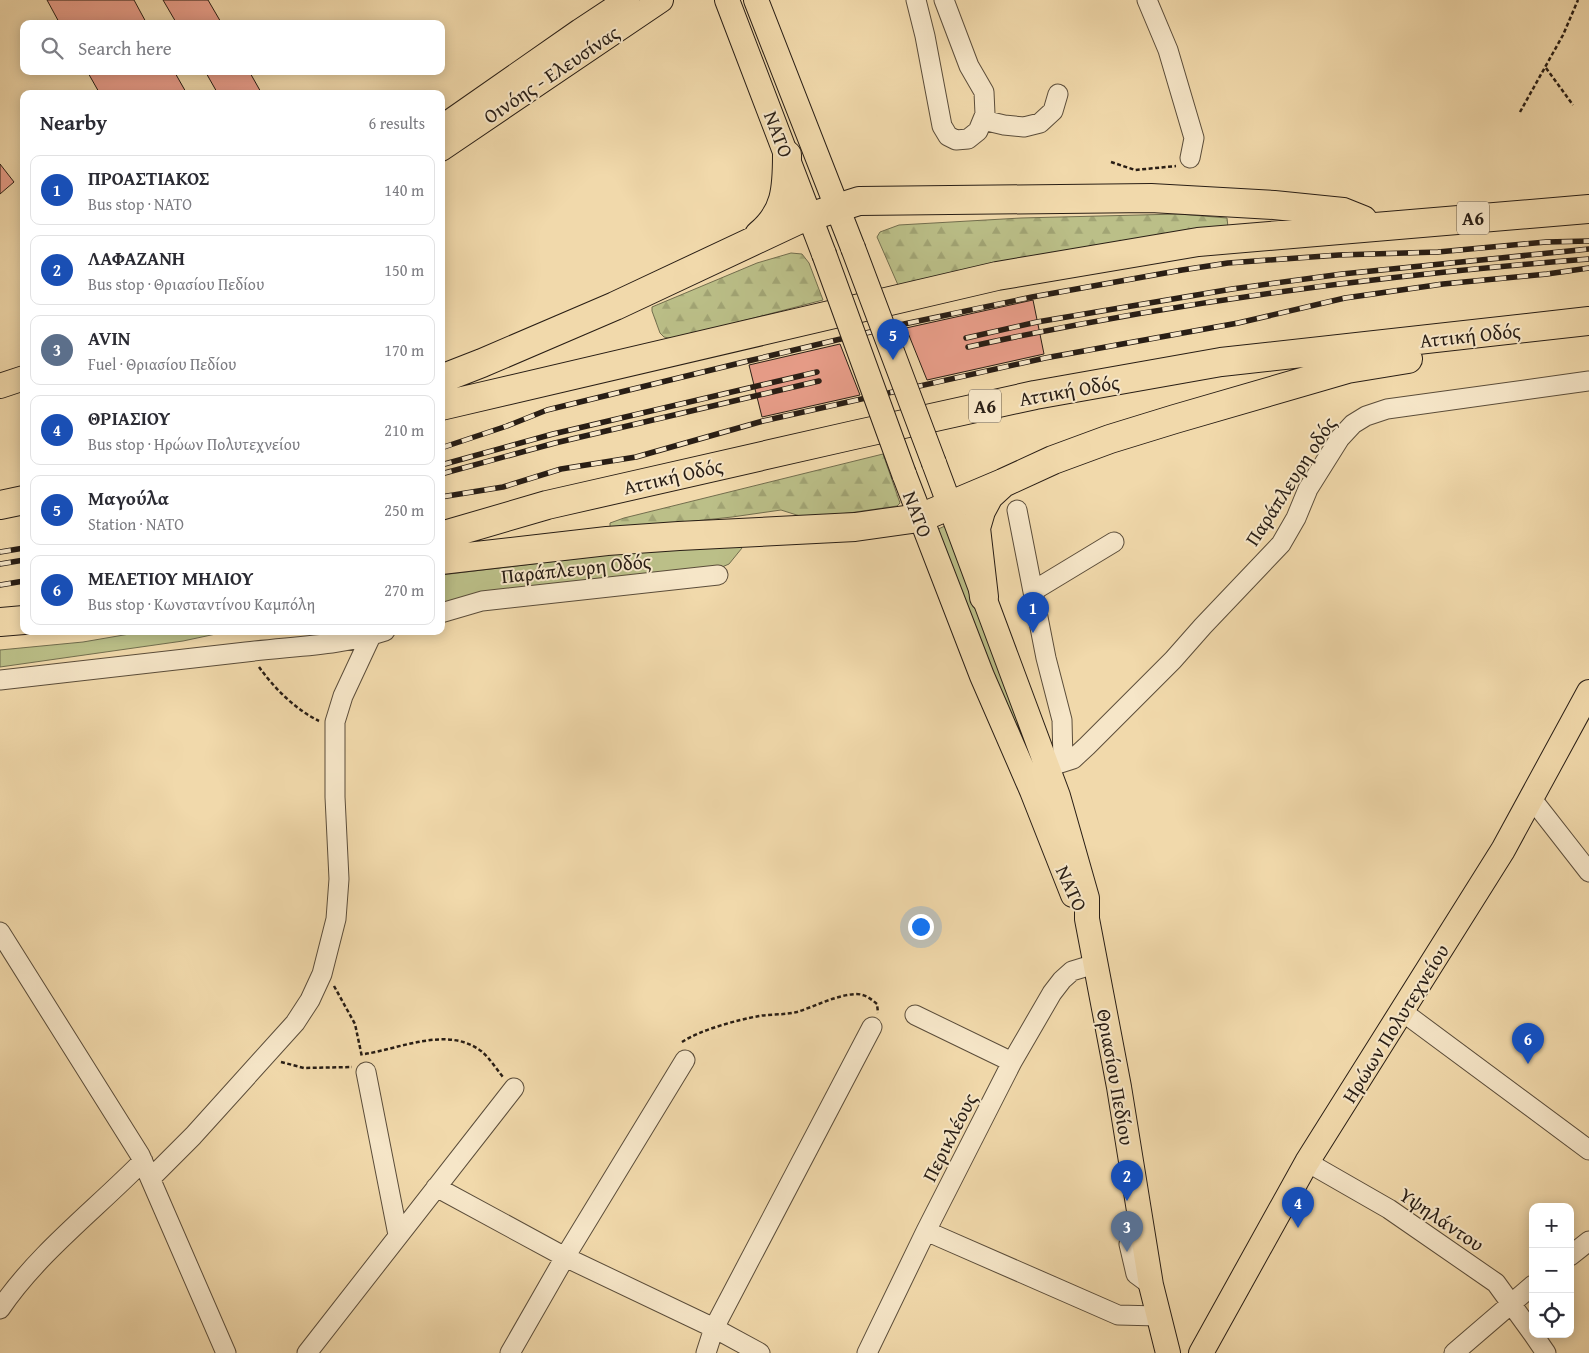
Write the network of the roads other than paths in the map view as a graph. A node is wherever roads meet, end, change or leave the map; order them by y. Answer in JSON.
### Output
{"nodes":[{"id":1,"x":627,"y":0,"type":"edge"},
{"id":2,"x":661,"y":0,"type":"edge"},
{"id":3,"x":756,"y":0,"type":"edge"},
{"id":4,"x":916,"y":0,"type":"edge"},
{"id":5,"x":944,"y":0,"type":"edge"},
{"id":6,"x":1147,"y":0,"type":"edge"},
{"id":7,"x":727,"y":3,"type":"edge"},
{"id":8,"x":1058,"y":94,"type":"dead end"},
{"id":9,"x":983,"y":120,"type":"junction"},
{"id":10,"x":445,"y":124,"type":"edge"},
{"id":11,"x":445,"y":145,"type":"edge"},
{"id":12,"x":787,"y":155,"type":"junction"},
{"id":13,"x":1190,"y":158,"type":"road end"},
{"id":14,"x":838,"y":207,"type":"junction"},
{"id":15,"x":1589,"y":209,"type":"edge"},
{"id":16,"x":810,"y":216,"type":"junction"},
{"id":17,"x":1378,"y":226,"type":"junction"},
{"id":18,"x":752,"y":241,"type":"junction"},
{"id":19,"x":1589,"y":321,"type":"edge"},
{"id":20,"x":1538,"y":327,"type":"junction"},
{"id":21,"x":445,"y":377,"type":"edge"},
{"id":22,"x":20,"y":379,"type":"edge"},
{"id":23,"x":1589,"y":381,"type":"edge"},
{"id":24,"x":0,"y":386,"type":"edge"},
{"id":25,"x":445,"y":405,"type":"edge"},
{"id":26,"x":1003,"y":483,"type":"junction"},
{"id":27,"x":20,"y":501,"type":"edge"},
{"id":28,"x":0,"y":505,"type":"edge"},
{"id":29,"x":949,"y":506,"type":"junction"},
{"id":30,"x":1017,"y":510,"type":"dead end"},
{"id":31,"x":920,"y":518,"type":"junction"},
{"id":32,"x":445,"y":535,"type":"edge"},
{"id":33,"x":1114,"y":542,"type":"dead end"},
{"id":34,"x":445,"y":560,"type":"edge"},
{"id":35,"x":718,"y":575,"type":"dead end"},
{"id":36,"x":1032,"y":591,"type":"junction"},
{"id":37,"x":984,"y":597,"type":"junction"},
{"id":38,"x":445,"y":612,"type":"edge"},
{"id":39,"x":20,"y":620,"type":"edge"},
{"id":40,"x":0,"y":622,"type":"edge"},
{"id":41,"x":373,"y":635,"type":"edge"},
{"id":42,"x":377,"y":635,"type":"edge"},
{"id":43,"x":0,"y":680,"type":"edge"},
{"id":44,"x":1589,"y":692,"type":"edge"},
{"id":45,"x":1056,"y":764,"type":"junction"},
{"id":46,"x":1532,"y":799,"type":"junction"},
{"id":47,"x":1589,"y":872,"type":"edge"},
{"id":48,"x":1087,"y":919,"type":"junction"},
{"id":49,"x":0,"y":932,"type":"edge"},
{"id":50,"x":1095,"y":964,"type":"junction"},
{"id":51,"x":1403,"y":1012,"type":"junction"},
{"id":52,"x":915,"y":1015,"type":"dead end"},
{"id":53,"x":872,"y":1027,"type":"road end"},
{"id":54,"x":685,"y":1060,"type":"road end"},
{"id":55,"x":1012,"y":1062,"type":"junction"},
{"id":56,"x":364,"y":1063,"type":"road end"},
{"id":57,"x":514,"y":1088,"type":"road end"},
{"id":58,"x":1589,"y":1150,"type":"edge"},
{"id":59,"x":1307,"y":1162,"type":"junction"},
{"id":60,"x":147,"y":1170,"type":"junction"},
{"id":61,"x":436,"y":1187,"type":"junction"},
{"id":62,"x":926,"y":1231,"type":"junction"},
{"id":63,"x":398,"y":1235,"type":"junction"},
{"id":64,"x":1589,"y":1241,"type":"edge"},
{"id":65,"x":1574,"y":1253,"type":"edge"},
{"id":66,"x":565,"y":1258,"type":"junction"},
{"id":67,"x":1529,"y":1288,"type":"edge"},
{"id":68,"x":1511,"y":1303,"type":"junction"},
{"id":69,"x":0,"y":1308,"type":"edge"},
{"id":70,"x":1158,"y":1316,"type":"junction"},
{"id":71,"x":714,"y":1328,"type":"junction"},
{"id":72,"x":1529,"y":1328,"type":"edge"},
{"id":73,"x":1536,"y":1338,"type":"edge"},
{"id":74,"x":226,"y":1353,"type":"edge"},
{"id":75,"x":307,"y":1353,"type":"edge"},
{"id":76,"x":510,"y":1353,"type":"edge"},
{"id":77,"x":706,"y":1353,"type":"edge"},
{"id":78,"x":760,"y":1353,"type":"edge"},
{"id":79,"x":867,"y":1353,"type":"edge"},
{"id":80,"x":1168,"y":1353,"type":"edge"},
{"id":81,"x":1201,"y":1353,"type":"edge"},
{"id":82,"x":1454,"y":1353,"type":"edge"},
{"id":83,"x":1546,"y":1353,"type":"edge"}],
"edges":[{"from":1,"to":10,"type":"main road","name":"Οινόης - Ελευσίνας"},
{"from":2,"to":11,"type":"main road","name":"Οινόης - Ελευσίνας"},
{"from":3,"to":14,"type":"main road","name":"ΝΑΤΟ"},
{"from":4,"to":9,"type":"street"},
{"from":5,"to":9,"type":"street"},
{"from":6,"to":13,"type":"street"},
{"from":7,"to":12,"type":"main road","name":"ΝΑΤΟ"},
{"from":8,"to":9,"type":"street"},
{"from":12,"to":16,"type":"main road","name":"ΝΑΤΟ"},
{"from":12,"to":18,"type":"highway"},
{"from":14,"to":16,"type":"highway"},
{"from":14,"to":17,"type":"highway"},
{"from":14,"to":29,"type":"main road","name":"ΝΑΤΟ","bridge":true},
{"from":15,"to":17,"type":"highway","number":"Α6"},
{"from":16,"to":18,"type":"highway"},
{"from":16,"to":31,"type":"main road","name":"ΝΑΤΟ","bridge":true},
{"from":17,"to":25,"type":"highway","number":"Α6"},
{"from":18,"to":21,"type":"highway"},
{"from":19,"to":20,"type":"highway","name":"Αττική Οδός","number":"Α6"},
{"from":20,"to":26,"type":"highway"},
{"from":20,"to":32,"type":"highway","name":"Αττική Οδός","number":"Α6"},
{"from":22,"to":24,"type":"main road"},
{"from":23,"to":45,"type":"street","name":"Παράπλευρη οδός"},
{"from":26,"to":29,"type":"highway"},
{"from":26,"to":37,"type":"highway"},
{"from":27,"to":28,"type":"highway"},
{"from":29,"to":31,"type":"highway"},
{"from":29,"to":37,"type":"main road","name":"ΝΑΤΟ"},
{"from":30,"to":36,"type":"street"},
{"from":31,"to":34,"type":"highway"},
{"from":31,"to":48,"type":"main road","name":"ΝΑΤΟ"},
{"from":33,"to":36,"type":"street"},
{"from":35,"to":38,"type":"street","name":"Παράπλευρη Οδός"},
{"from":36,"to":45,"type":"street"},
{"from":37,"to":45,"type":"main road","name":"ΝΑΤΟ"},
{"from":39,"to":40,"type":"highway"},
{"from":41,"to":43,"type":"street"},
{"from":42,"to":60,"type":"street"},
{"from":44,"to":46,"type":"main road","name":"Ηρώων Πολυτεχνείου"},
{"from":45,"to":48,"type":"main road","name":"ΝΑΤΟ"},
{"from":46,"to":47,"type":"street"},
{"from":46,"to":51,"type":"main road","name":"Ηρώων Πολυτεχνείου"},
{"from":48,"to":50,"type":"main road","name":"Θριασίου Πεδίου"},
{"from":49,"to":60,"type":"street"},
{"from":50,"to":55,"type":"street","name":"Περικλέους"},
{"from":50,"to":70,"type":"main road","name":"Θριασίου Πεδίου"},
{"from":51,"to":58,"type":"street"},
{"from":51,"to":59,"type":"main road","name":"Ηρώων Πολυτεχνείου"},
{"from":52,"to":55,"type":"street"},
{"from":53,"to":71,"type":"street"},
{"from":54,"to":66,"type":"street"},
{"from":55,"to":62,"type":"street","name":"Περικλέους"},
{"from":56,"to":63,"type":"street"},
{"from":57,"to":61,"type":"street"},
{"from":59,"to":68,"type":"street","name":"Υψηλάντου"},
{"from":59,"to":81,"type":"main road","name":"Ηρώων Πολυτεχνείου"},
{"from":60,"to":69,"type":"street"},
{"from":60,"to":74,"type":"street"},
{"from":61,"to":63,"type":"street"},
{"from":61,"to":66,"type":"street"},
{"from":62,"to":70,"type":"street"},
{"from":62,"to":79,"type":"street","name":"Περικλέους"},
{"from":63,"to":75,"type":"street"},
{"from":64,"to":65,"type":"street"},
{"from":66,"to":71,"type":"street"},
{"from":66,"to":76,"type":"street"},
{"from":67,"to":68,"type":"street"},
{"from":68,"to":72,"type":"street","name":"Υψηλάντου"},
{"from":68,"to":82,"type":"street"},
{"from":70,"to":80,"type":"main road","name":"Θριασίου Πεδίου"},
{"from":71,"to":77,"type":"street"},
{"from":71,"to":78,"type":"street"},
{"from":73,"to":83,"type":"street","name":"Υψηλάντου"}]}
